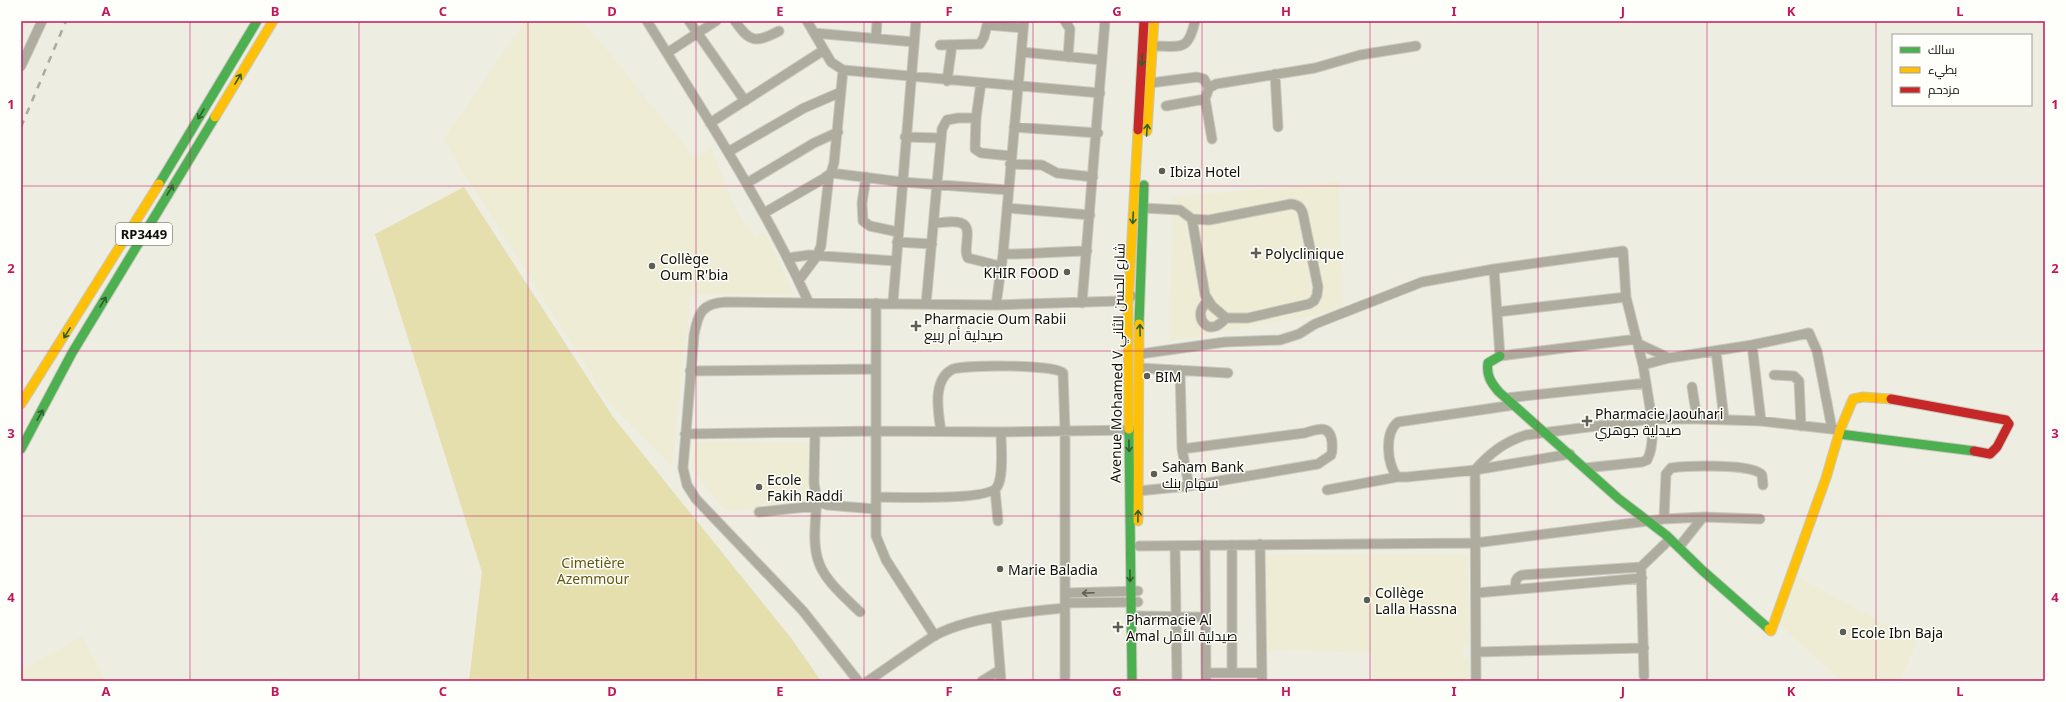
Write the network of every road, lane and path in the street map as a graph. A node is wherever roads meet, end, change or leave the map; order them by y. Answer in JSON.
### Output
{"nodes":[{"id":1,"x":42,"y":21,"type":"edge"},
{"id":2,"x":257,"y":21,"type":"edge"},
{"id":3,"x":273,"y":21,"type":"edge"},
{"id":4,"x":647,"y":21,"type":"edge"},
{"id":5,"x":689,"y":21,"type":"edge"},
{"id":6,"x":716,"y":21,"type":"edge"},
{"id":7,"x":735,"y":21,"type":"edge"},
{"id":8,"x":807,"y":21,"type":"edge"},
{"id":9,"x":877,"y":21,"type":"edge"},
{"id":10,"x":916,"y":21,"type":"edge"},
{"id":11,"x":1065,"y":21,"type":"edge"},
{"id":12,"x":1105,"y":21,"type":"edge"},
{"id":13,"x":1144,"y":21,"type":"edge"},
{"id":14,"x":1154,"y":21,"type":"edge"},
{"id":15,"x":1195,"y":21,"type":"edge"},
{"id":16,"x":987,"y":23,"type":"edge"},
{"id":17,"x":1023,"y":24,"type":"edge"},
{"id":18,"x":779,"y":31,"type":"dead end"},
{"id":19,"x":697,"y":33,"type":"junction"},
{"id":20,"x":814,"y":33,"type":"junction"},
{"id":21,"x":876,"y":38,"type":"junction"},
{"id":22,"x":914,"y":42,"type":"junction"},
{"id":23,"x":940,"y":45,"type":"dead end"},
{"id":24,"x":952,"y":46,"type":"junction"},
{"id":25,"x":1153,"y":46,"type":"junction"},
{"id":26,"x":1416,"y":46,"type":"dead end"},
{"id":27,"x":824,"y":50,"type":"junction"},
{"id":28,"x":1022,"y":52,"type":"junction"},
{"id":29,"x":667,"y":53,"type":"junction"},
{"id":30,"x":1068,"y":57,"type":"junction"},
{"id":31,"x":1102,"y":60,"type":"junction"},
{"id":32,"x":21,"y":66,"type":"edge"},
{"id":33,"x":843,"y":70,"type":"junction"},
{"id":34,"x":1275,"y":74,"type":"junction"},
{"id":35,"x":911,"y":78,"type":"junction"},
{"id":36,"x":947,"y":81,"type":"junction"},
{"id":37,"x":981,"y":83,"type":"junction"},
{"id":38,"x":1150,"y":84,"type":"junction"},
{"id":39,"x":1018,"y":86,"type":"junction"},
{"id":40,"x":1210,"y":88,"type":"junction"},
{"id":41,"x":841,"y":92,"type":"junction"},
{"id":42,"x":1100,"y":93,"type":"junction"},
{"id":43,"x":1206,"y":98,"type":"junction"},
{"id":44,"x":745,"y":101,"type":"junction"},
{"id":45,"x":1166,"y":106,"type":"dead end"},
{"id":46,"x":976,"y":118,"type":"junction"},
{"id":47,"x":710,"y":123,"type":"junction"},
{"id":48,"x":1014,"y":127,"type":"junction"},
{"id":49,"x":1278,"y":127,"type":"dead end"},
{"id":50,"x":838,"y":132,"type":"junction"},
{"id":51,"x":1098,"y":133,"type":"junction"},
{"id":52,"x":906,"y":137,"type":"junction"},
{"id":53,"x":940,"y":138,"type":"junction"},
{"id":54,"x":1212,"y":139,"type":"dead end"},
{"id":55,"x":728,"y":152,"type":"junction"},
{"id":56,"x":1011,"y":160,"type":"junction"},
{"id":57,"x":830,"y":174,"type":"junction"},
{"id":58,"x":866,"y":177,"type":"junction"},
{"id":59,"x":1093,"y":177,"type":"junction"},
{"id":60,"x":902,"y":182,"type":"junction"},
{"id":61,"x":747,"y":183,"type":"junction"},
{"id":62,"x":938,"y":185,"type":"junction"},
{"id":63,"x":1008,"y":190,"type":"junction"},
{"id":64,"x":1140,"y":204,"type":"junction"},
{"id":65,"x":1007,"y":208,"type":"junction"},
{"id":66,"x":764,"y":213,"type":"junction"},
{"id":67,"x":1090,"y":215,"type":"junction"},
{"id":68,"x":1192,"y":218,"type":"junction"},
{"id":69,"x":934,"y":223,"type":"junction"},
{"id":70,"x":898,"y":232,"type":"junction"},
{"id":71,"x":897,"y":242,"type":"junction"},
{"id":72,"x":932,"y":244,"type":"junction"},
{"id":73,"x":1087,"y":251,"type":"junction"},
{"id":74,"x":1003,"y":254,"type":"junction"},
{"id":75,"x":817,"y":256,"type":"junction"},
{"id":76,"x":788,"y":258,"type":"junction"},
{"id":77,"x":896,"y":261,"type":"junction"},
{"id":78,"x":1000,"y":266,"type":"junction"},
{"id":79,"x":1494,"y":268,"type":"junction"},
{"id":80,"x":799,"y":280,"type":"junction"},
{"id":81,"x":1141,"y":295,"type":"junction"},
{"id":82,"x":1129,"y":296,"type":"junction"},
{"id":83,"x":1626,"y":297,"type":"junction"},
{"id":84,"x":1208,"y":300,"type":"junction"},
{"id":85,"x":893,"y":302,"type":"junction"},
{"id":86,"x":809,"y":303,"type":"junction"},
{"id":87,"x":876,"y":303,"type":"junction"},
{"id":88,"x":1082,"y":303,"type":"junction"},
{"id":89,"x":926,"y":304,"type":"junction"},
{"id":90,"x":1124,"y":304,"type":"junction"},
{"id":91,"x":996,"y":305,"type":"junction"},
{"id":92,"x":1140,"y":306,"type":"junction"},
{"id":93,"x":1497,"y":312,"type":"junction"},
{"id":94,"x":1226,"y":318,"type":"junction"},
{"id":95,"x":1638,"y":342,"type":"junction"},
{"id":96,"x":1752,"y":345,"type":"junction"},
{"id":97,"x":1716,"y":351,"type":"junction"},
{"id":98,"x":1140,"y":354,"type":"junction"},
{"id":99,"x":1500,"y":356,"type":"junction"},
{"id":100,"x":1668,"y":358,"type":"junction"},
{"id":101,"x":1643,"y":365,"type":"junction"},
{"id":102,"x":1140,"y":368,"type":"junction"},
{"id":103,"x":876,"y":369,"type":"junction"},
{"id":104,"x":1180,"y":370,"type":"junction"},
{"id":105,"x":690,"y":371,"type":"junction"},
{"id":106,"x":1228,"y":373,"type":"dead end"},
{"id":107,"x":1774,"y":375,"type":"dead end"},
{"id":108,"x":1646,"y":383,"type":"junction"},
{"id":109,"x":1692,"y":387,"type":"dead end"},
{"id":110,"x":1506,"y":398,"type":"junction"},
{"id":111,"x":21,"y":404,"type":"edge"},
{"id":112,"x":1514,"y":405,"type":"junction"},
{"id":113,"x":1697,"y":418,"type":"junction"},
{"id":114,"x":1652,"y":419,"type":"junction"},
{"id":115,"x":1724,"y":419,"type":"junction"},
{"id":116,"x":1761,"y":421,"type":"junction"},
{"id":117,"x":1801,"y":426,"type":"junction"},
{"id":118,"x":876,"y":430,"type":"junction"},
{"id":119,"x":1066,"y":430,"type":"junction"},
{"id":120,"x":1128,"y":430,"type":"junction"},
{"id":121,"x":941,"y":431,"type":"junction"},
{"id":122,"x":1139,"y":431,"type":"junction"},
{"id":123,"x":1837,"y":431,"type":"junction"},
{"id":124,"x":815,"y":432,"type":"junction"},
{"id":125,"x":1001,"y":432,"type":"junction"},
{"id":126,"x":1546,"y":433,"type":"junction"},
{"id":127,"x":685,"y":434,"type":"junction"},
{"id":128,"x":21,"y":449,"type":"edge"},
{"id":129,"x":1182,"y":449,"type":"junction"},
{"id":130,"x":1570,"y":454,"type":"junction"},
{"id":131,"x":1585,"y":468,"type":"junction"},
{"id":132,"x":1475,"y":470,"type":"junction"},
{"id":133,"x":1397,"y":477,"type":"junction"},
{"id":134,"x":1763,"y":485,"type":"dead end"},
{"id":135,"x":1189,"y":486,"type":"junction"},
{"id":136,"x":995,"y":490,"type":"junction"},
{"id":137,"x":1327,"y":490,"type":"dead end"},
{"id":138,"x":1138,"y":491,"type":"junction"},
{"id":139,"x":876,"y":497,"type":"junction"},
{"id":140,"x":816,"y":503,"type":"junction"},
{"id":141,"x":875,"y":509,"type":"junction"},
{"id":142,"x":759,"y":512,"type":"dead end"},
{"id":143,"x":1703,"y":517,"type":"junction"},
{"id":144,"x":1664,"y":519,"type":"junction"},
{"id":145,"x":1760,"y":519,"type":"dead end"},
{"id":146,"x":998,"y":521,"type":"dead end"},
{"id":147,"x":1649,"y":521,"type":"junction"},
{"id":148,"x":1670,"y":538,"type":"junction"},
{"id":149,"x":1475,"y":543,"type":"junction"},
{"id":150,"x":1260,"y":544,"type":"junction"},
{"id":151,"x":1205,"y":545,"type":"junction"},
{"id":152,"x":1232,"y":545,"type":"junction"},
{"id":153,"x":1138,"y":546,"type":"junction"},
{"id":154,"x":1175,"y":546,"type":"junction"},
{"id":155,"x":1679,"y":546,"type":"junction"},
{"id":156,"x":1641,"y":567,"type":"junction"},
{"id":157,"x":1580,"y":571,"type":"junction"},
{"id":158,"x":1642,"y":578,"type":"junction"},
{"id":159,"x":1580,"y":584,"type":"junction"},
{"id":160,"x":1516,"y":589,"type":"junction"},
{"id":161,"x":1134,"y":591,"type":"junction"},
{"id":162,"x":1066,"y":593,"type":"junction"},
{"id":163,"x":1476,"y":593,"type":"junction"},
{"id":164,"x":1134,"y":602,"type":"junction"},
{"id":165,"x":1065,"y":606,"type":"junction"},
{"id":166,"x":860,"y":612,"type":"dead end"},
{"id":167,"x":1138,"y":616,"type":"junction"},
{"id":168,"x":1176,"y":616,"type":"junction"},
{"id":169,"x":1205,"y":617,"type":"junction"},
{"id":170,"x":996,"y":618,"type":"junction"},
{"id":171,"x":935,"y":636,"type":"junction"},
{"id":172,"x":1644,"y":648,"type":"junction"},
{"id":173,"x":1476,"y":652,"type":"junction"},
{"id":174,"x":1000,"y":670,"type":"junction"},
{"id":175,"x":1232,"y":673,"type":"junction"},
{"id":176,"x":1644,"y":676,"type":"dead end"},
{"id":177,"x":1206,"y":677,"type":"edge"},
{"id":178,"x":1262,"y":677,"type":"edge"},
{"id":179,"x":858,"y":681,"type":"edge"},
{"id":180,"x":868,"y":681,"type":"edge"},
{"id":181,"x":982,"y":681,"type":"edge"},
{"id":182,"x":1001,"y":681,"type":"edge"},
{"id":183,"x":1065,"y":681,"type":"edge"},
{"id":184,"x":1132,"y":681,"type":"edge"},
{"id":185,"x":1138,"y":681,"type":"edge"},
{"id":186,"x":1177,"y":681,"type":"edge"},
{"id":187,"x":1476,"y":681,"type":"edge"}],
"edges":[{"from":1,"to":32,"type":"street"},
{"from":2,"to":111,"type":"main road","number":"RP3449","one_way":true},
{"from":128,"to":3,"type":"main road","number":"RP3449","one_way":true},
{"from":4,"to":29,"type":"street"},
{"from":5,"to":19,"type":"street"},
{"from":6,"to":19,"type":"street"},
{"from":7,"to":18,"type":"street"},
{"from":8,"to":20,"type":"street"},
{"from":9,"to":21,"type":"street"},
{"from":10,"to":22,"type":"street"},
{"from":11,"to":30,"type":"street"},
{"from":12,"to":31,"type":"street"},
{"from":13,"to":64,"type":"main road","name":"Avenue Mohamed V شارع الحسن الثاني","one_way":true},
{"from":14,"to":25,"type":"main road","name":"Avenue Mohamed V شارع الحسن الثاني"},
{"from":15,"to":25,"type":"street"},
{"from":16,"to":17,"type":"street"},
{"from":16,"to":24,"type":"street"},
{"from":17,"to":28,"type":"street"},
{"from":19,"to":29,"type":"street"},
{"from":19,"to":44,"type":"street"},
{"from":20,"to":21,"type":"street"},
{"from":20,"to":27,"type":"street"},
{"from":21,"to":22,"type":"street"},
{"from":22,"to":35,"type":"street"},
{"from":23,"to":24,"type":"street"},
{"from":24,"to":36,"type":"street"},
{"from":25,"to":38,"type":"main road","name":"Avenue Mohamed V شارع الحسن الثاني"},
{"from":26,"to":34,"type":"street"},
{"from":27,"to":33,"type":"street"},
{"from":27,"to":44,"type":"street"},
{"from":28,"to":30,"type":"street"},
{"from":28,"to":39,"type":"street"},
{"from":29,"to":47,"type":"street"},
{"from":30,"to":31,"type":"street"},
{"from":31,"to":42,"type":"street"},
{"from":33,"to":35,"type":"street"},
{"from":33,"to":41,"type":"street"},
{"from":34,"to":40,"type":"street"},
{"from":34,"to":49,"type":"street"},
{"from":35,"to":36,"type":"street"},
{"from":35,"to":52,"type":"street"},
{"from":36,"to":37,"type":"street"},
{"from":37,"to":39,"type":"street"},
{"from":37,"to":46,"type":"street"},
{"from":38,"to":40,"type":"street"},
{"from":64,"to":38,"type":"main road","name":"Avenue Mohamed V شارع الحسن الثاني","one_way":true},
{"from":39,"to":42,"type":"street"},
{"from":39,"to":48,"type":"street"},
{"from":40,"to":43,"type":"street"},
{"from":41,"to":50,"type":"street"},
{"from":41,"to":55,"type":"street"},
{"from":42,"to":51,"type":"street"},
{"from":43,"to":45,"type":"street"},
{"from":43,"to":54,"type":"street"},
{"from":44,"to":47,"type":"street"},
{"from":46,"to":53,"type":"street"},
{"from":46,"to":56,"type":"street"},
{"from":47,"to":55,"type":"street"},
{"from":48,"to":51,"type":"street"},
{"from":48,"to":56,"type":"street"},
{"from":50,"to":57,"type":"street"},
{"from":50,"to":61,"type":"street"},
{"from":51,"to":59,"type":"street"},
{"from":52,"to":53,"type":"street"},
{"from":52,"to":60,"type":"street"},
{"from":53,"to":62,"type":"street"},
{"from":55,"to":61,"type":"street"},
{"from":56,"to":59,"type":"street"},
{"from":56,"to":63,"type":"street"},
{"from":57,"to":58,"type":"street"},
{"from":57,"to":66,"type":"street"},
{"from":57,"to":75,"type":"street"},
{"from":58,"to":60,"type":"street"},
{"from":58,"to":70,"type":"street"},
{"from":59,"to":67,"type":"street"},
{"from":60,"to":62,"type":"street"},
{"from":60,"to":70,"type":"street"},
{"from":61,"to":66,"type":"street"},
{"from":62,"to":63,"type":"street"},
{"from":62,"to":69,"type":"street"},
{"from":63,"to":65,"type":"street"},
{"from":64,"to":68,"type":"street"},
{"from":64,"to":81,"type":"main road","name":"Avenue Mohamed V شارع الحسن الثاني"},
{"from":64,"to":82,"type":"main road","name":"Avenue Mohamed V شارع الحسن الثاني","one_way":true},
{"from":65,"to":67,"type":"street"},
{"from":65,"to":74,"type":"street"},
{"from":66,"to":76,"type":"street"},
{"from":67,"to":73,"type":"street"},
{"from":68,"to":84,"type":"street"},
{"from":68,"to":94,"type":"street"},
{"from":69,"to":72,"type":"street"},
{"from":69,"to":78,"type":"street"},
{"from":70,"to":71,"type":"street"},
{"from":71,"to":72,"type":"street"},
{"from":71,"to":77,"type":"street"},
{"from":72,"to":89,"type":"street"},
{"from":73,"to":74,"type":"street"},
{"from":73,"to":88,"type":"street"},
{"from":74,"to":78,"type":"street"},
{"from":75,"to":76,"type":"street"},
{"from":75,"to":77,"type":"street"},
{"from":75,"to":80,"type":"street"},
{"from":76,"to":80,"type":"street"},
{"from":77,"to":85,"type":"street"},
{"from":78,"to":91,"type":"street"},
{"from":79,"to":83,"type":"street"},
{"from":79,"to":93,"type":"street"},
{"from":79,"to":98,"type":"street"},
{"from":80,"to":86,"type":"street"},
{"from":81,"to":82,"type":"street"},
{"from":81,"to":92,"type":"main road","name":"Avenue Mohamed V شارع الحسن الثاني"},
{"from":82,"to":90,"type":"main road","name":"Avenue Mohamed V شارع الحسن الثاني"},
{"from":83,"to":93,"type":"street"},
{"from":83,"to":95,"type":"street"},
{"from":84,"to":94,"type":"street"},
{"from":84,"to":94,"type":"street"},
{"from":85,"to":87,"type":"street"},
{"from":85,"to":89,"type":"street"},
{"from":86,"to":87,"type":"street"},
{"from":86,"to":105,"type":"street"},
{"from":87,"to":103,"type":"street"},
{"from":88,"to":90,"type":"street"},
{"from":88,"to":91,"type":"street"},
{"from":89,"to":91,"type":"street"},
{"from":90,"to":92,"type":"street"},
{"from":90,"to":120,"type":"main road","name":"Avenue Mohamed V شارع الحسن الثاني"},
{"from":98,"to":92,"type":"main road","name":"Avenue Mohamed V شارع الحسن الثاني","one_way":true},
{"from":93,"to":99,"type":"street"},
{"from":95,"to":99,"type":"street"},
{"from":95,"to":100,"type":"street"},
{"from":95,"to":101,"type":"street"},
{"from":96,"to":97,"type":"street"},
{"from":96,"to":116,"type":"street"},
{"from":96,"to":123,"type":"street"},
{"from":97,"to":100,"type":"street"},
{"from":97,"to":115,"type":"street"},
{"from":98,"to":102,"type":"main road","name":"Avenue Mohamed V شارع الحسن الثاني"},
{"from":99,"to":110,"type":"main road"},
{"from":100,"to":101,"type":"street"},
{"from":101,"to":108,"type":"street"},
{"from":102,"to":104,"type":"street"},
{"from":102,"to":122,"type":"main road","name":"Avenue Mohamed V شارع الحسن الثاني"},
{"from":103,"to":105,"type":"street"},
{"from":103,"to":118,"type":"street"},
{"from":104,"to":106,"type":"street"},
{"from":104,"to":129,"type":"street"},
{"from":105,"to":127,"type":"street"},
{"from":107,"to":117,"type":"street"},
{"from":108,"to":110,"type":"street"},
{"from":108,"to":114,"type":"street"},
{"from":109,"to":113,"type":"street"},
{"from":110,"to":112,"type":"main road"},
{"from":112,"to":126,"type":"main road"},
{"from":112,"to":133,"type":"street"},
{"from":113,"to":114,"type":"street"},
{"from":113,"to":115,"type":"street"},
{"from":114,"to":126,"type":"street"},
{"from":114,"to":131,"type":"street"},
{"from":115,"to":116,"type":"street"},
{"from":116,"to":117,"type":"street"},
{"from":117,"to":123,"type":"street"},
{"from":118,"to":121,"type":"street"},
{"from":118,"to":124,"type":"street"},
{"from":118,"to":139,"type":"street"},
{"from":119,"to":120,"type":"street"},
{"from":119,"to":121,"type":"street"},
{"from":119,"to":125,"type":"street"},
{"from":119,"to":162,"type":"street"},
{"from":120,"to":122,"type":"street"},
{"from":120,"to":161,"type":"main road","name":"Avenue Mohamed V شارع الحسن الثاني","one_way":true},
{"from":121,"to":125,"type":"street"},
{"from":122,"to":138,"type":"main road","name":"Avenue Mohamed V شارع الحسن الثاني"},
{"from":123,"to":123,"type":"main road"},
{"from":123,"to":155,"type":"main road"},
{"from":124,"to":127,"type":"street"},
{"from":124,"to":140,"type":"street"},
{"from":125,"to":136,"type":"street"},
{"from":126,"to":130,"type":"main road"},
{"from":126,"to":132,"type":"street"},
{"from":127,"to":179,"type":"street"},
{"from":129,"to":135,"type":"street"},
{"from":129,"to":135,"type":"street"},
{"from":130,"to":131,"type":"main road"},
{"from":130,"to":132,"type":"street"},
{"from":131,"to":147,"type":"main road"},
{"from":132,"to":133,"type":"street"},
{"from":132,"to":149,"type":"street"},
{"from":133,"to":137,"type":"street"},
{"from":134,"to":144,"type":"street"},
{"from":135,"to":138,"type":"street"},
{"from":136,"to":139,"type":"street"},
{"from":136,"to":146,"type":"street"},
{"from":153,"to":138,"type":"main road","name":"Avenue Mohamed V شارع الحسن الثاني","one_way":true},
{"from":139,"to":141,"type":"street"},
{"from":140,"to":141,"type":"street"},
{"from":140,"to":142,"type":"street"},
{"from":140,"to":166,"type":"street"},
{"from":141,"to":171,"type":"street"},
{"from":143,"to":144,"type":"street"},
{"from":143,"to":145,"type":"street"},
{"from":143,"to":155,"type":"street"},
{"from":144,"to":147,"type":"street"},
{"from":147,"to":148,"type":"main road"},
{"from":147,"to":149,"type":"street"},
{"from":148,"to":155,"type":"main road"},
{"from":148,"to":156,"type":"street"},
{"from":149,"to":150,"type":"street"},
{"from":149,"to":163,"type":"street"},
{"from":150,"to":152,"type":"street"},
{"from":150,"to":178,"type":"street"},
{"from":151,"to":152,"type":"street"},
{"from":151,"to":154,"type":"street"},
{"from":151,"to":169,"type":"street"},
{"from":152,"to":175,"type":"street"},
{"from":153,"to":154,"type":"street"},
{"from":153,"to":161,"type":"main road","name":"Avenue Mohamed V شارع الحسن الثاني"},
{"from":154,"to":168,"type":"street"},
{"from":156,"to":157,"type":"street"},
{"from":156,"to":158,"type":"street"},
{"from":157,"to":159,"type":"street"},
{"from":157,"to":160,"type":"street"},
{"from":158,"to":159,"type":"street"},
{"from":158,"to":172,"type":"street"},
{"from":159,"to":160,"type":"street"},
{"from":160,"to":163,"type":"street"},
{"from":161,"to":162,"type":"street","one_way":true},
{"from":161,"to":164,"type":"main road","name":"Avenue Mohamed V شارع الحسن الثاني"},
{"from":162,"to":165,"type":"street"},
{"from":163,"to":173,"type":"street"},
{"from":164,"to":165,"type":"street"},
{"from":164,"to":167,"type":"main road","name":"Avenue Mohamed V شارع الحسن الثاني"},
{"from":164,"to":184,"type":"main road","name":"Avenue Mohamed V شارع الحسن الثاني"},
{"from":165,"to":170,"type":"street"},
{"from":165,"to":183,"type":"street"},
{"from":167,"to":168,"type":"street"},
{"from":167,"to":185,"type":"main road","name":"Avenue Mohamed V شارع الحسن الثاني"},
{"from":168,"to":169,"type":"street"},
{"from":168,"to":186,"type":"street"},
{"from":169,"to":177,"type":"street"},
{"from":170,"to":171,"type":"street"},
{"from":170,"to":174,"type":"street"},
{"from":171,"to":180,"type":"street"},
{"from":172,"to":173,"type":"street"},
{"from":172,"to":176,"type":"street"},
{"from":173,"to":187,"type":"street"},
{"from":174,"to":181,"type":"street"},
{"from":174,"to":182,"type":"street"},
{"from":175,"to":177,"type":"street"},
{"from":175,"to":178,"type":"street"}]}
